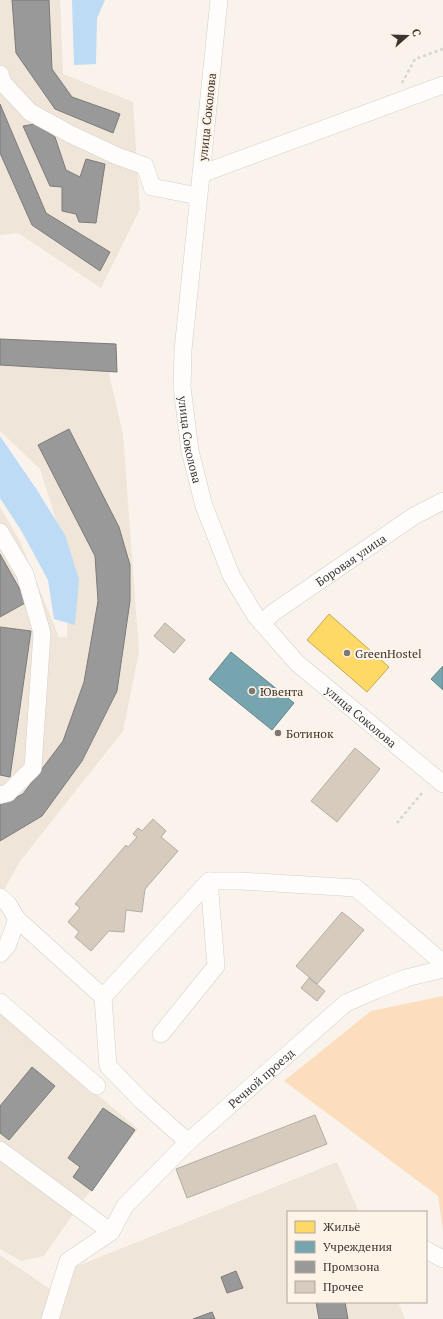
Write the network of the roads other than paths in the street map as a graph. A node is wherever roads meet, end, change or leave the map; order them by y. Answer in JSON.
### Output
{"nodes":[{"id":1,"x":219,"y":0,"type":"edge"},
{"id":2,"x":0,"y":74,"type":"edge"},
{"id":3,"x":443,"y":85,"type":"edge"},
{"id":4,"x":201,"y":174,"type":"junction"},
{"id":5,"x":198,"y":196,"type":"junction"},
{"id":6,"x":443,"y":502,"type":"edge"},
{"id":7,"x":0,"y":532,"type":"edge"},
{"id":8,"x":262,"y":622,"type":"junction"},
{"id":9,"x":443,"y":784,"type":"edge"},
{"id":10,"x":0,"y":795,"type":"edge"},
{"id":11,"x":209,"y":881,"type":"junction"},
{"id":12,"x":0,"y":897,"type":"edge"},
{"id":13,"x":18,"y":919,"type":"junction"},
{"id":14,"x":0,"y":954,"type":"edge"},
{"id":15,"x":443,"y":963,"type":"edge"},
{"id":16,"x":443,"y":969,"type":"edge"},
{"id":17,"x":103,"y":997,"type":"junction"},
{"id":18,"x":0,"y":1002,"type":"edge"},
{"id":19,"x":161,"y":1034,"type":"dead end"},
{"id":20,"x":97,"y":1086,"type":"dead end"},
{"id":21,"x":188,"y":1142,"type":"junction"},
{"id":22,"x":0,"y":1150,"type":"edge"},
{"id":23,"x":111,"y":1232,"type":"junction"},
{"id":24,"x":427,"y":1251,"type":"edge"},
{"id":25,"x":443,"y":1260,"type":"edge"},
{"id":26,"x":50,"y":1319,"type":"edge"}],
"edges":[{"from":1,"to":4,"type":"street","name":"улица Соколова"},
{"from":2,"to":5,"type":"street"},
{"from":3,"to":4,"type":"street"},
{"from":4,"to":5,"type":"street","name":"улица Соколова"},
{"from":5,"to":8,"type":"street","name":"улица Соколова"},
{"from":6,"to":8,"type":"street","name":"Боровая улица"},
{"from":7,"to":10,"type":"street"},
{"from":8,"to":9,"type":"street","name":"улица Соколова"},
{"from":11,"to":15,"type":"street"},
{"from":11,"to":17,"type":"street"},
{"from":11,"to":19,"type":"street"},
{"from":12,"to":13,"type":"street"},
{"from":13,"to":14,"type":"street"},
{"from":13,"to":17,"type":"street"},
{"from":16,"to":21,"type":"street","name":"Речной проезд"},
{"from":17,"to":21,"type":"street"},
{"from":18,"to":20,"type":"street"},
{"from":21,"to":23,"type":"street","name":"Речной проезд"},
{"from":22,"to":23,"type":"street"},
{"from":23,"to":26,"type":"street"},
{"from":24,"to":25,"type":"street"}]}
